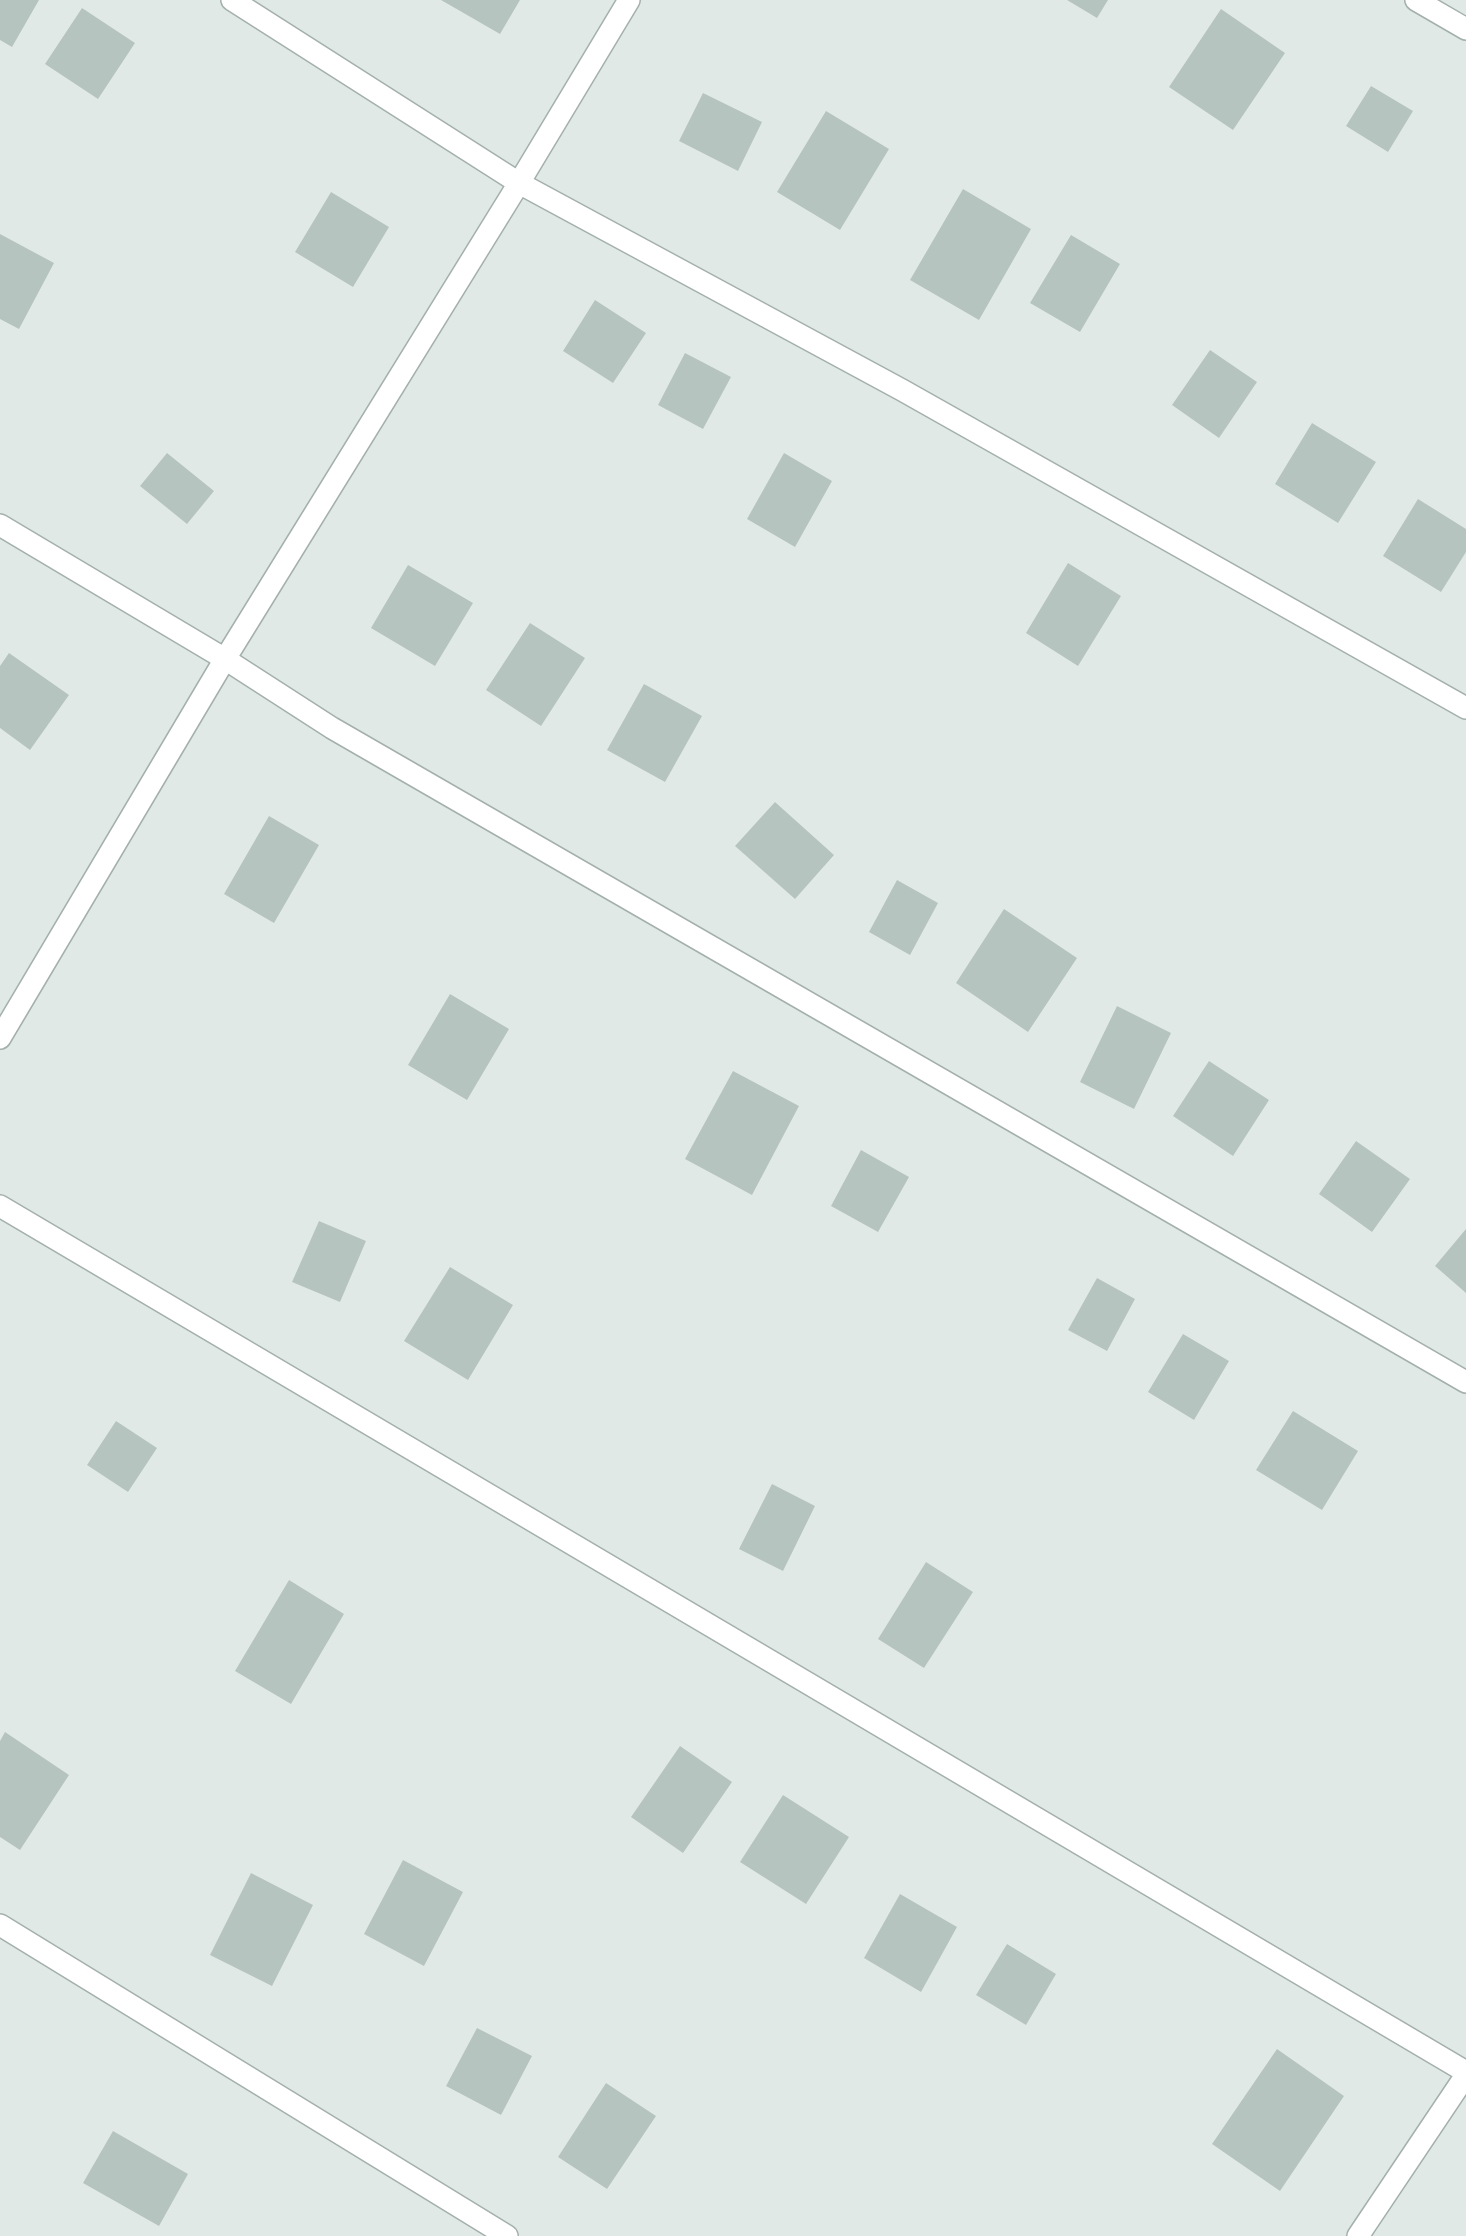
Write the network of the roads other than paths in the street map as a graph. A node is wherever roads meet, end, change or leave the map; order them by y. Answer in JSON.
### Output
{"nodes":[{"id":1,"x":232,"y":0,"type":"edge"},
{"id":2,"x":629,"y":0,"type":"edge"},
{"id":3,"x":1416,"y":0,"type":"edge"},
{"id":4,"x":1466,"y":29,"type":"edge"},
{"id":5,"x":519,"y":183,"type":"junction"},
{"id":6,"x":0,"y":525,"type":"edge"},
{"id":7,"x":225,"y":659,"type":"junction"},
{"id":8,"x":1466,"y":708,"type":"edge"},
{"id":9,"x":0,"y":1038,"type":"edge"},
{"id":10,"x":0,"y":1206,"type":"edge"},
{"id":11,"x":1466,"y":1382,"type":"edge"},
{"id":12,"x":0,"y":1925,"type":"edge"},
{"id":13,"x":1466,"y":2074,"type":"edge"},
{"id":14,"x":507,"y":2236,"type":"edge"},
{"id":15,"x":1358,"y":2236,"type":"edge"}],
"edges":[{"from":1,"to":5,"type":"street"},
{"from":2,"to":5,"type":"street"},
{"from":3,"to":4,"type":"street"},
{"from":5,"to":7,"type":"street"},
{"from":5,"to":8,"type":"street"},
{"from":6,"to":7,"type":"street"},
{"from":7,"to":9,"type":"street"},
{"from":7,"to":11,"type":"street"},
{"from":10,"to":13,"type":"street"},
{"from":12,"to":14,"type":"street"},
{"from":13,"to":15,"type":"street"}]}
